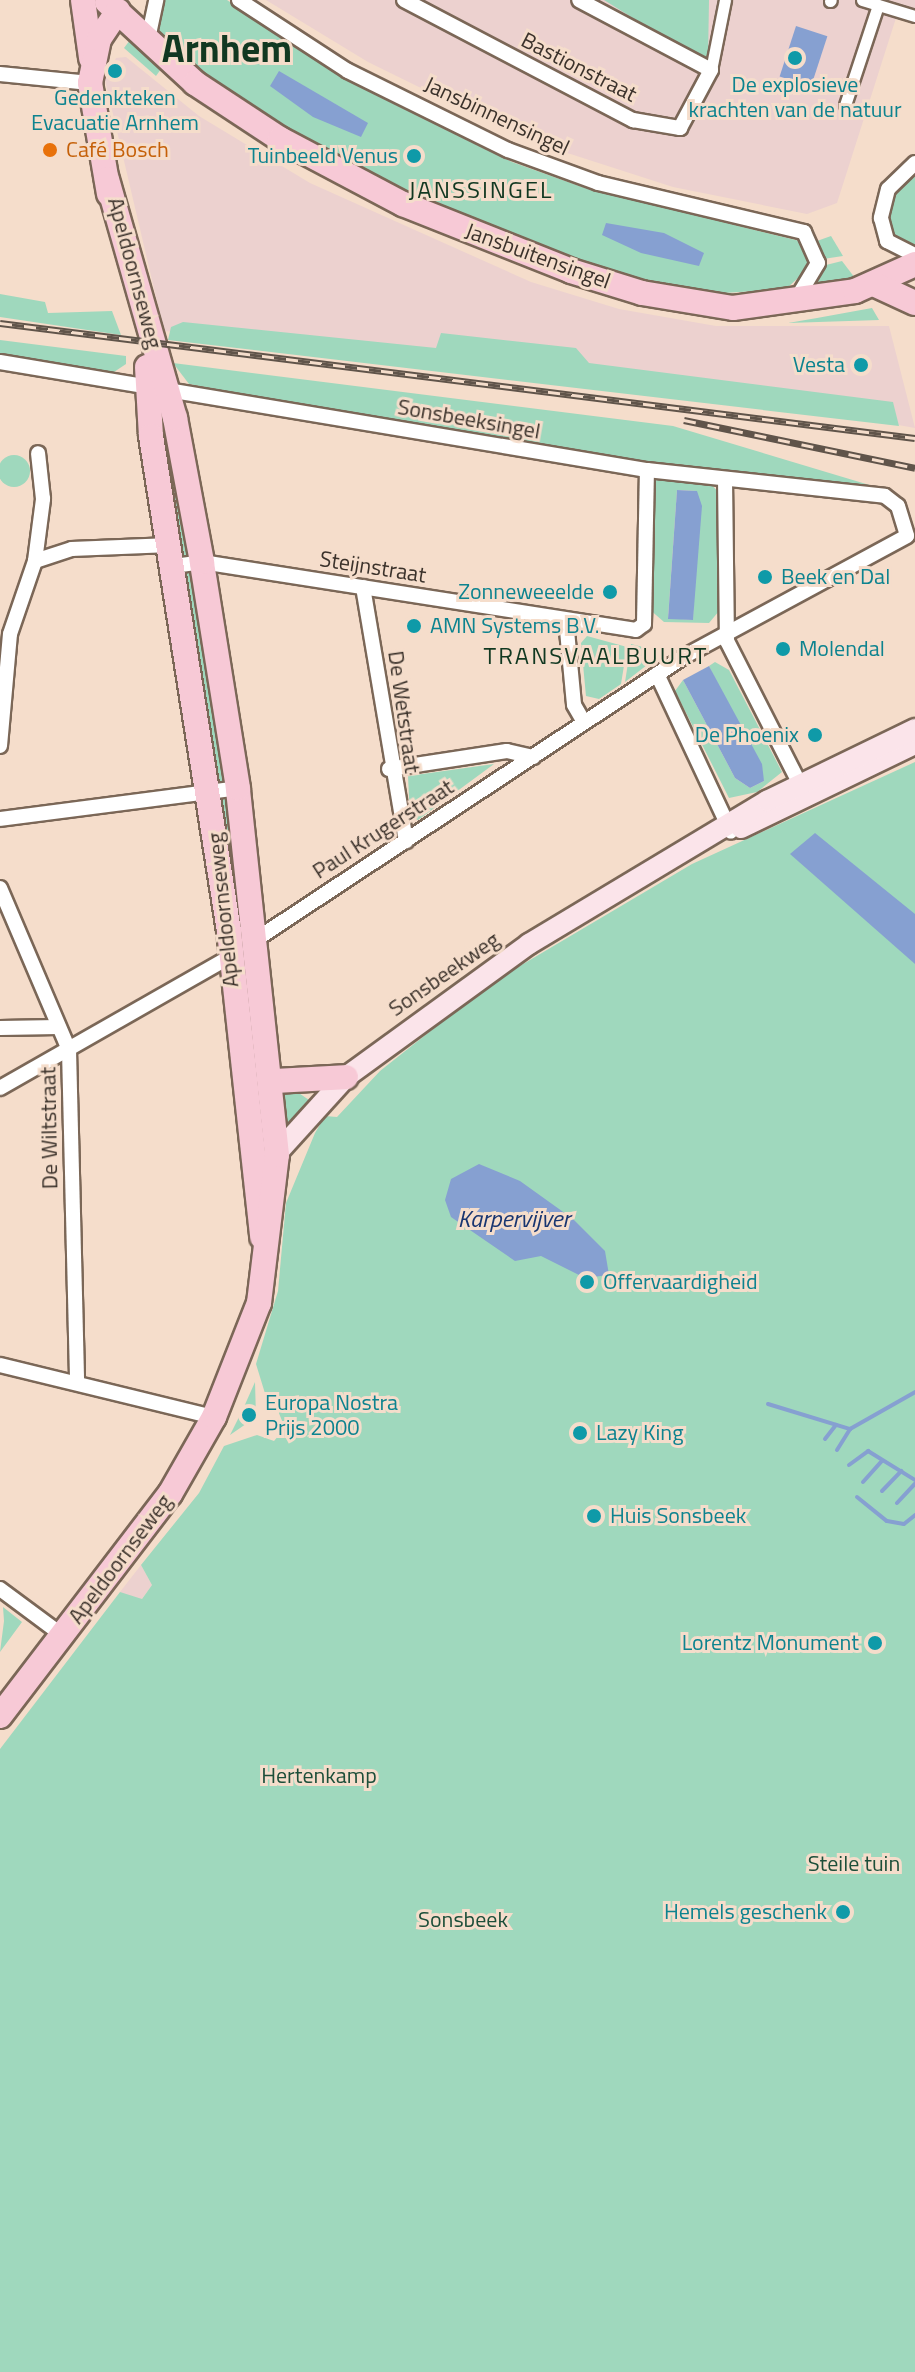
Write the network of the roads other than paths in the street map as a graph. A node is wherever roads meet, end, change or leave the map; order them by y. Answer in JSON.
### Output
{"nodes":[{"id":1,"x":83,"y":0,"type":"edge"},
{"id":2,"x":156,"y":0,"type":"edge"},
{"id":3,"x":239,"y":0,"type":"edge"},
{"id":4,"x":404,"y":0,"type":"edge"},
{"id":5,"x":579,"y":0,"type":"edge"},
{"id":6,"x":725,"y":0,"type":"edge"},
{"id":7,"x":862,"y":0,"type":"edge"},
{"id":8,"x":878,"y":5,"type":"junction"},
{"id":9,"x":112,"y":6,"type":"edge"},
{"id":10,"x":915,"y":16,"type":"edge"},
{"id":11,"x":148,"y":39,"type":"junction"},
{"id":12,"x":711,"y":70,"type":"junction"},
{"id":13,"x":0,"y":74,"type":"edge"},
{"id":14,"x":91,"y":78,"type":"junction"},
{"id":15,"x":845,"y":105,"type":"dead end"},
{"id":16,"x":915,"y":163,"type":"edge"},
{"id":17,"x":915,"y":255,"type":"edge"},
{"id":18,"x":915,"y":264,"type":"edge"},
{"id":19,"x":894,"y":290,"type":"edge"},
{"id":20,"x":790,"y":304,"type":"junction"},
{"id":21,"x":0,"y":362,"type":"edge"},
{"id":22,"x":159,"y":390,"type":"junction"},
{"id":23,"x":38,"y":453,"type":"dead end"},
{"id":24,"x":647,"y":470,"type":"junction"},
{"id":25,"x":725,"y":479,"type":"junction"},
{"id":26,"x":907,"y":536,"type":"joint"},
{"id":27,"x":172,"y":555,"type":"junction"},
{"id":28,"x":35,"y":561,"type":"junction"},
{"id":29,"x":202,"y":562,"type":"junction"},
{"id":30,"x":363,"y":587,"type":"junction"},
{"id":31,"x":566,"y":620,"type":"junction"},
{"id":32,"x":725,"y":633,"type":"junction"},
{"id":33,"x":657,"y":674,"type":"junction"},
{"id":34,"x":584,"y":722,"type":"junction"},
{"id":35,"x":915,"y":729,"type":"edge"},
{"id":36,"x":915,"y":744,"type":"edge"},
{"id":37,"x":0,"y":746,"type":"edge"},
{"id":38,"x":533,"y":757,"type":"junction"},
{"id":39,"x":389,"y":769,"type":"junction"},
{"id":40,"x":238,"y":788,"type":"junction"},
{"id":41,"x":804,"y":791,"type":"junction"},
{"id":42,"x":209,"y":792,"type":"junction"},
{"id":43,"x":0,"y":819,"type":"edge"},
{"id":44,"x":729,"y":827,"type":"junction"},
{"id":45,"x":406,"y":841,"type":"junction"},
{"id":46,"x":0,"y":888,"type":"edge"},
{"id":47,"x":257,"y":938,"type":"junction"},
{"id":48,"x":231,"y":956,"type":"junction"},
{"id":49,"x":58,"y":1027,"type":"junction"},
{"id":50,"x":0,"y":1028,"type":"edge"},
{"id":51,"x":69,"y":1050,"type":"junction"},
{"id":52,"x":346,"y":1077,"type":"junction"},
{"id":53,"x":273,"y":1081,"type":"junction"},
{"id":54,"x":0,"y":1088,"type":"edge"},
{"id":55,"x":277,"y":1155,"type":"junction"},
{"id":56,"x":252,"y":1177,"type":"junction"},
{"id":57,"x":265,"y":1255,"type":"junction"},
{"id":58,"x":0,"y":1365,"type":"edge"},
{"id":59,"x":77,"y":1382,"type":"junction"},
{"id":60,"x":214,"y":1417,"type":"junction"},
{"id":61,"x":0,"y":1589,"type":"edge"},
{"id":62,"x":62,"y":1635,"type":"junction"},
{"id":63,"x":0,"y":1716,"type":"edge"}],
"edges":[{"from":1,"to":14,"type":"main road","name":"Apeldoornseweg"},
{"from":2,"to":11,"type":"street"},
{"from":3,"to":20,"type":"street","name":"Jansbinnensingel"},
{"from":4,"to":12,"type":"street","name":"Bastionstraat"},
{"from":5,"to":12,"type":"street"},
{"from":6,"to":12,"type":"street"},
{"from":7,"to":8,"type":"street"},
{"from":8,"to":10,"type":"street"},
{"from":8,"to":15,"type":"street"},
{"from":9,"to":11,"type":"main road","name":"Jansbuitensingel"},
{"from":9,"to":14,"type":"main road"},
{"from":11,"to":20,"type":"main road","name":"Jansbuitensingel"},
{"from":13,"to":14,"type":"street"},
{"from":14,"to":22,"type":"main road","name":"Apeldoornseweg"},
{"from":16,"to":17,"type":"street"},
{"from":18,"to":19,"type":"main road","name":"Jansbuitensingel"},
{"from":19,"to":20,"type":"main road","name":"Jansbuitensingel"},
{"from":21,"to":22,"type":"street","name":"Sonsbeeksingel"},
{"from":22,"to":24,"type":"street","name":"Sonsbeeksingel"},
{"from":22,"to":27,"type":"main road","name":"Apeldoornseweg"},
{"from":22,"to":29,"type":"main road","name":"Apeldoornseweg"},
{"from":23,"to":28,"type":"street"},
{"from":24,"to":25,"type":"street","name":"Sonsbeeksingel"},
{"from":24,"to":31,"type":"street","name":"Steijnstraat"},
{"from":25,"to":26,"type":"street","name":"Sonsbeeksingel"},
{"from":25,"to":32,"type":"street"},
{"from":26,"to":32,"type":"street","name":"Paul Krugerstraat"},
{"from":27,"to":28,"type":"street","name":"Steijnstraat"},
{"from":27,"to":29,"type":"street","name":"Steijnstraat"},
{"from":27,"to":42,"type":"main road","name":"Apeldoornseweg"},
{"from":28,"to":37,"type":"street"},
{"from":29,"to":30,"type":"street","name":"Steijnstraat"},
{"from":29,"to":40,"type":"main road","name":"Apeldoornseweg"},
{"from":30,"to":31,"type":"street","name":"Steijnstraat"},
{"from":30,"to":39,"type":"street","name":"De Wetstraat"},
{"from":31,"to":34,"type":"street"},
{"from":32,"to":33,"type":"street","name":"Paul Krugerstraat"},
{"from":32,"to":41,"type":"street"},
{"from":33,"to":34,"type":"street","name":"Paul Krugerstraat"},
{"from":33,"to":44,"type":"street"},
{"from":34,"to":38,"type":"street","name":"Paul Krugerstraat"},
{"from":35,"to":41,"type":"main road","name":"Sonsbeekweg"},
{"from":36,"to":41,"type":"main road","name":"Sonsbeekweg"},
{"from":38,"to":39,"type":"street","name":"Paul Krugerstraat"},
{"from":38,"to":45,"type":"street","name":"Paul Krugerstraat"},
{"from":39,"to":45,"type":"street","name":"De Wetstraat"},
{"from":40,"to":42,"type":"street"},
{"from":40,"to":47,"type":"main road","name":"Apeldoornseweg"},
{"from":41,"to":44,"type":"main road","name":"Sonsbeekweg"},
{"from":42,"to":43,"type":"street"},
{"from":42,"to":48,"type":"main road","name":"Apeldoornseweg"},
{"from":44,"to":52,"type":"main road","name":"Sonsbeekweg"},
{"from":45,"to":47,"type":"street","name":"Paul Krugerstraat"},
{"from":46,"to":49,"type":"street","name":"De Wiltstraat"},
{"from":47,"to":48,"type":"street","name":"Paul Krugerstraat"},
{"from":47,"to":53,"type":"main road","name":"Apeldoornseweg"},
{"from":48,"to":51,"type":"street","name":"Paul Krugerstraat"},
{"from":48,"to":56,"type":"main road","name":"Apeldoornseweg"},
{"from":49,"to":50,"type":"street"},
{"from":49,"to":51,"type":"street","name":"De Wiltstraat"},
{"from":51,"to":54,"type":"street","name":"Paul Krugerstraat"},
{"from":51,"to":59,"type":"street","name":"De Wiltstraat"},
{"from":52,"to":53,"type":"main road"},
{"from":52,"to":55,"type":"main road","name":"Sonsbeekweg"},
{"from":53,"to":55,"type":"main road","name":"Apeldoornseweg"},
{"from":55,"to":56,"type":"main road","name":"Sonsbeekweg"},
{"from":55,"to":57,"type":"main road","name":"Apeldoornseweg"},
{"from":56,"to":57,"type":"main road","name":"Apeldoornseweg"},
{"from":57,"to":60,"type":"main road","name":"Apeldoornseweg"},
{"from":58,"to":59,"type":"street"},
{"from":59,"to":60,"type":"street"},
{"from":60,"to":62,"type":"main road","name":"Apeldoornseweg"},
{"from":61,"to":62,"type":"street"},
{"from":62,"to":63,"type":"main road","name":"Apeldoornseweg"}]}
